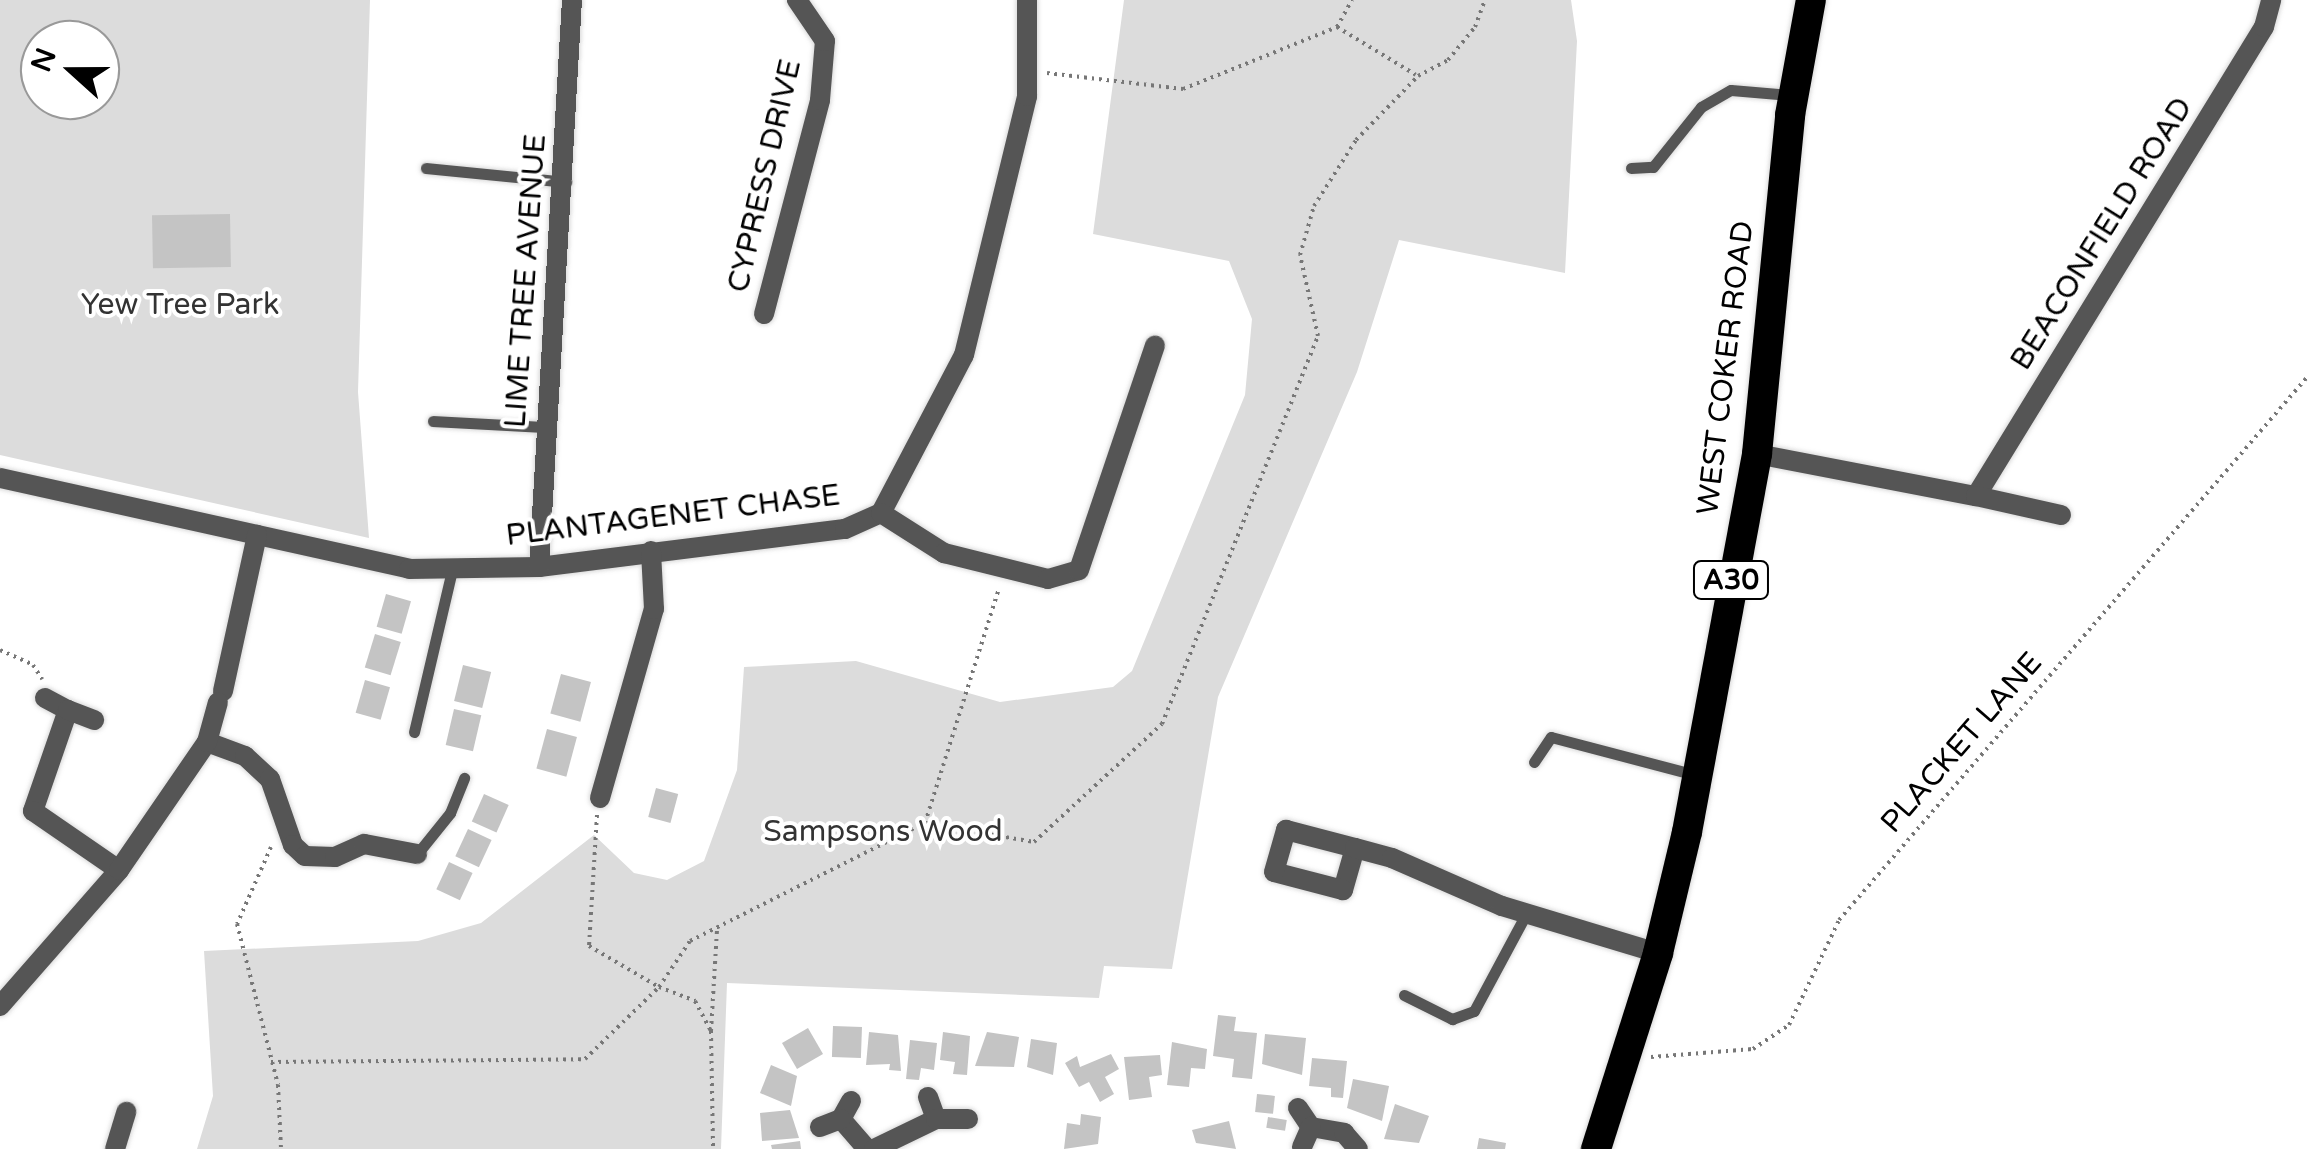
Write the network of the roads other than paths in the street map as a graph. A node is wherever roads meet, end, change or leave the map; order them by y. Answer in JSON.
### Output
{"nodes":[{"id":1,"x":572,"y":0,"type":"edge"},
{"id":2,"x":797,"y":0,"type":"edge"},
{"id":3,"x":1027,"y":0,"type":"edge"},
{"id":4,"x":1811,"y":0,"type":"edge"},
{"id":5,"x":2271,"y":0,"type":"edge"},
{"id":6,"x":1794,"y":95,"type":"junction"},
{"id":7,"x":426,"y":168,"type":"dead end"},
{"id":8,"x":1631,"y":168,"type":"dead end"},
{"id":9,"x":566,"y":182,"type":"junction"},
{"id":10,"x":764,"y":314,"type":"dead end"},
{"id":11,"x":1156,"y":346,"type":"dead end"},
{"id":12,"x":433,"y":421,"type":"dead end"},
{"id":13,"x":544,"y":427,"type":"junction"},
{"id":14,"x":1757,"y":454,"type":"junction"},
{"id":15,"x":0,"y":478,"type":"edge"},
{"id":16,"x":1976,"y":496,"type":"junction"},
{"id":17,"x":881,"y":513,"type":"junction"},
{"id":18,"x":2061,"y":515,"type":"dead end"},
{"id":19,"x":257,"y":535,"type":"junction"},
{"id":20,"x":652,"y":551,"type":"junction"},
{"id":21,"x":539,"y":567,"type":"junction"},
{"id":22,"x":452,"y":570,"type":"junction"},
{"id":23,"x":45,"y":698,"type":"road end"},
{"id":24,"x":68,"y":710,"type":"junction"},
{"id":25,"x":94,"y":720,"type":"dead end"},
{"id":26,"x":414,"y":732,"type":"dead end"},
{"id":27,"x":207,"y":742,"type":"junction"},
{"id":28,"x":1534,"y":762,"type":"dead end"},
{"id":29,"x":1696,"y":775,"type":"junction"},
{"id":30,"x":464,"y":778,"type":"dead end"},
{"id":31,"x":600,"y":798,"type":"road end"},
{"id":32,"x":1355,"y":848,"type":"dead end"},
{"id":33,"x":418,"y":854,"type":"joint"},
{"id":34,"x":119,"y":870,"type":"junction"},
{"id":35,"x":1526,"y":914,"type":"junction"},
{"id":36,"x":1658,"y":953,"type":"junction"},
{"id":37,"x":1404,"y":995,"type":"dead end"},
{"id":38,"x":0,"y":1006,"type":"edge"},
{"id":39,"x":928,"y":1097,"type":"dead end"},
{"id":40,"x":1298,"y":1108,"type":"dead end"},
{"id":41,"x":126,"y":1112,"type":"dead end"},
{"id":42,"x":936,"y":1118,"type":"junction"},
{"id":43,"x":968,"y":1119,"type":"dead end"},
{"id":44,"x":820,"y":1127,"type":"dead end"},
{"id":45,"x":116,"y":1149,"type":"edge"},
{"id":46,"x":870,"y":1149,"type":"edge"},
{"id":47,"x":1358,"y":1149,"type":"edge"},
{"id":48,"x":1596,"y":1149,"type":"edge"}],
"edges":[{"from":1,"to":9,"type":"street","name":"LIME TREE AVENUE"},
{"from":2,"to":10,"type":"street","name":"CYPRESS DRIVE"},
{"from":3,"to":17,"type":"street","name":"PLANTAGENET CHASE"},
{"from":4,"to":6,"type":"highway","name":"WEST COKER ROAD","number":"A30"},
{"from":5,"to":16,"type":"street","name":"BEACONFIELD ROAD"},
{"from":6,"to":8,"type":"lane"},
{"from":6,"to":14,"type":"highway","name":"WEST COKER ROAD","number":"A30"},
{"from":7,"to":9,"type":"lane"},
{"from":9,"to":13,"type":"street","name":"LIME TREE AVENUE"},
{"from":11,"to":17,"type":"street"},
{"from":12,"to":13,"type":"lane"},
{"from":13,"to":21,"type":"street","name":"LIME TREE AVENUE"},
{"from":14,"to":16,"type":"street"},
{"from":14,"to":29,"type":"highway","name":"WEST COKER ROAD","number":"A30"},
{"from":15,"to":19,"type":"street","name":"PLANTAGENET CHASE"},
{"from":16,"to":18,"type":"street"},
{"from":17,"to":20,"type":"street","name":"PLANTAGENET CHASE"},
{"from":19,"to":22,"type":"street","name":"PLANTAGENET CHASE"},
{"from":19,"to":27,"type":"street"},
{"from":20,"to":21,"type":"street","name":"PLANTAGENET CHASE"},
{"from":20,"to":31,"type":"street"},
{"from":21,"to":22,"type":"street","name":"PLANTAGENET CHASE"},
{"from":22,"to":26,"type":"lane"},
{"from":23,"to":24,"type":"street"},
{"from":24,"to":25,"type":"street"},
{"from":24,"to":34,"type":"street"},
{"from":27,"to":33,"type":"street"},
{"from":27,"to":34,"type":"street"},
{"from":28,"to":29,"type":"lane"},
{"from":29,"to":36,"type":"highway","name":"WEST COKER ROAD","number":"A30"},
{"from":30,"to":33,"type":"lane"},
{"from":32,"to":35,"type":"street"},
{"from":34,"to":38,"type":"street"},
{"from":35,"to":36,"type":"street"},
{"from":35,"to":37,"type":"lane"},
{"from":36,"to":48,"type":"highway","name":"WEST COKER ROAD","number":"A30"},
{"from":39,"to":42,"type":"street"},
{"from":40,"to":47,"type":"street"},
{"from":41,"to":45,"type":"street"},
{"from":42,"to":43,"type":"street"},
{"from":42,"to":46,"type":"street"},
{"from":44,"to":46,"type":"street"}]}
